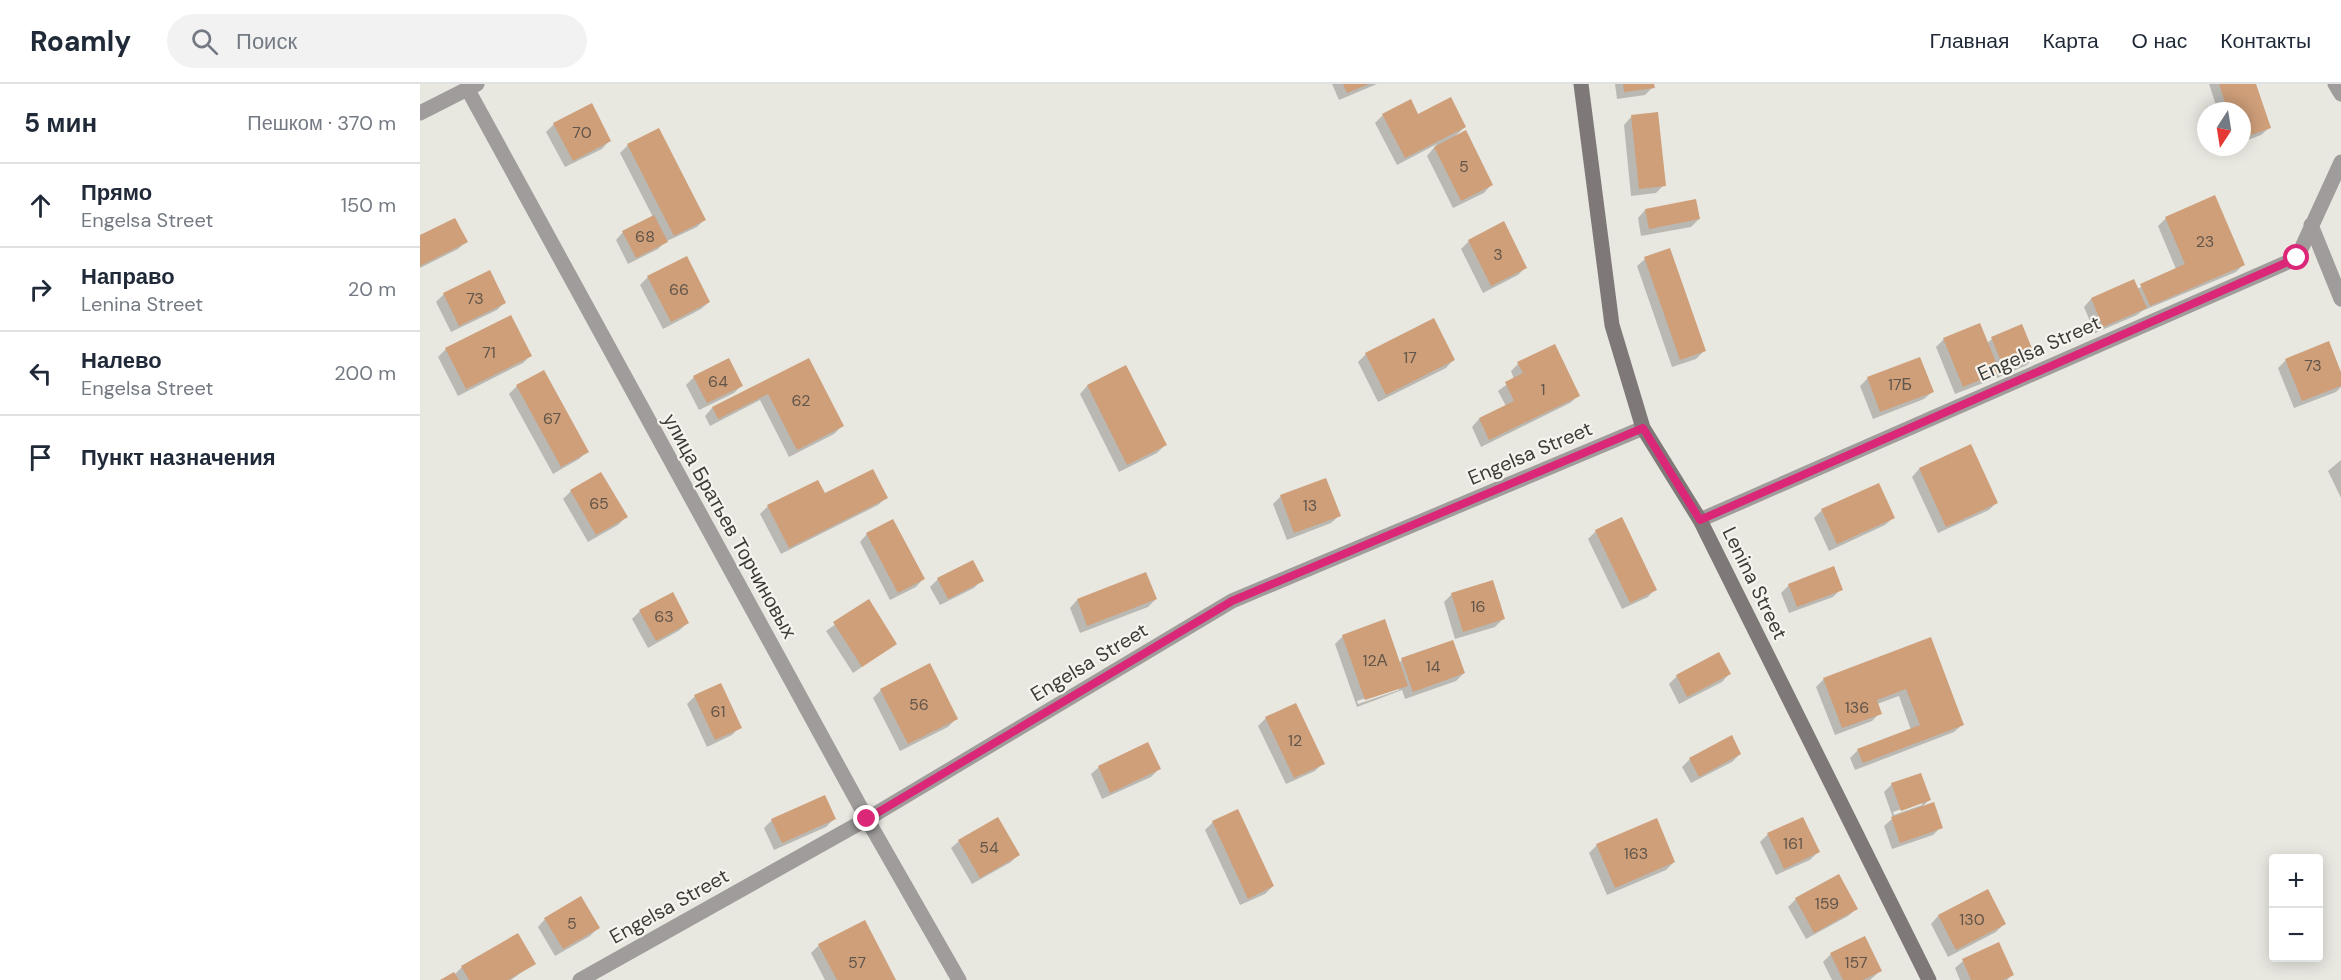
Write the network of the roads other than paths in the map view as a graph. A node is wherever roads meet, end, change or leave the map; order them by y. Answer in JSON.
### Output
{"nodes":[{"id":1,"x":1581,"y":84,"type":"edge"},
{"id":2,"x":2335,"y":84,"type":"edge"},
{"id":3,"x":472,"y":87,"type":"edge"},
{"id":4,"x":2341,"y":94,"type":"edge"},
{"id":5,"x":420,"y":113,"type":"edge"},
{"id":6,"x":2341,"y":162,"type":"edge"},
{"id":7,"x":2311,"y":225,"type":"junction"},
{"id":8,"x":2341,"y":299,"type":"edge"},
{"id":9,"x":1643,"y":428,"type":"junction"},
{"id":10,"x":1700,"y":520,"type":"junction"},
{"id":11,"x":867,"y":819,"type":"junction"},
{"id":12,"x":580,"y":980,"type":"edge"},
{"id":13,"x":959,"y":980,"type":"edge"},
{"id":14,"x":1929,"y":980,"type":"edge"}],
"edges":[{"from":1,"to":9,"type":"street","name":"Lenina Street"},
{"from":2,"to":4,"type":"street"},
{"from":3,"to":5,"type":"street"},
{"from":3,"to":11,"type":"street","name":"улица Братьев Торчиновых"},
{"from":6,"to":7,"type":"street","name":"Engelsa Street"},
{"from":7,"to":8,"type":"street"},
{"from":7,"to":10,"type":"street","name":"Engelsa Street"},
{"from":9,"to":10,"type":"street","name":"Lenina Street"},
{"from":9,"to":11,"type":"street","name":"Engelsa Street"},
{"from":10,"to":14,"type":"street","name":"Lenina Street"},
{"from":11,"to":12,"type":"street","name":"Engelsa Street"},
{"from":11,"to":13,"type":"street","name":"улица Братьев Торчиновых"}]}
